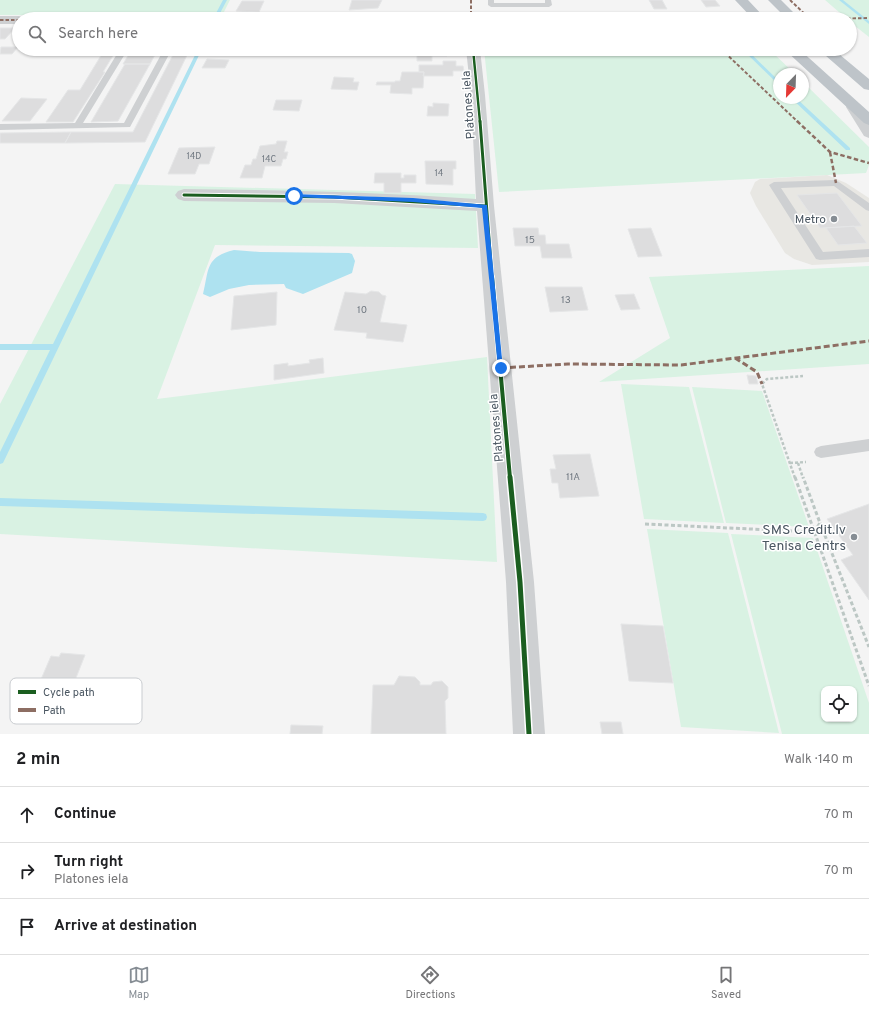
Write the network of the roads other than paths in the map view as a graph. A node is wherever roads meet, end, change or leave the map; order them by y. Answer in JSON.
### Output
{"nodes":[{"id":1,"x":491,"y":0,"type":"edge"},
{"id":2,"x":548,"y":0,"type":"edge"},
{"id":3,"x":741,"y":0,"type":"edge"},
{"id":4,"x":774,"y":0,"type":"edge"},
{"id":5,"x":753,"y":12,"type":"edge"},
{"id":6,"x":787,"y":12,"type":"edge"},
{"id":7,"x":0,"y":20,"type":"edge"},
{"id":8,"x":12,"y":20,"type":"edge"},
{"id":9,"x":120,"y":56,"type":"edge"},
{"id":10,"x":164,"y":56,"type":"edge"},
{"id":11,"x":475,"y":56,"type":"edge"},
{"id":12,"x":799,"y":56,"type":"edge"},
{"id":13,"x":833,"y":56,"type":"edge"},
{"id":14,"x":869,"y":86,"type":"edge"},
{"id":15,"x":854,"y":107,"type":"junction"},
{"id":16,"x":869,"y":120,"type":"edge"},
{"id":17,"x":78,"y":126,"type":"junction"},
{"id":18,"x":0,"y":127,"type":"edge"},
{"id":19,"x":869,"y":133,"type":"edge"},
{"id":20,"x":184,"y":195,"type":"dead end"},
{"id":21,"x":485,"y":206,"type":"junction"},
{"id":22,"x":869,"y":208,"type":"edge"},
{"id":23,"x":869,"y":253,"type":"edge"},
{"id":24,"x":869,"y":445,"type":"edge"},
{"id":25,"x":821,"y":452,"type":"dead end"},
{"id":26,"x":529,"y":734,"type":"edge"}],
"edges":[{"from":1,"to":2,"type":"lane"},
{"from":3,"to":5,"type":"highway"},
{"from":4,"to":6,"type":"highway"},
{"from":7,"to":8,"type":"street"},
{"from":9,"to":17,"type":"lane"},
{"from":10,"to":17,"type":"lane"},
{"from":11,"to":21,"type":"street","name":"Platones iela"},
{"from":12,"to":15,"type":"highway"},
{"from":13,"to":14,"type":"highway"},
{"from":15,"to":16,"type":"highway"},
{"from":15,"to":19,"type":"street"},
{"from":17,"to":18,"type":"lane"},
{"from":20,"to":21,"type":"street"},
{"from":21,"to":26,"type":"street","name":"Platones iela"},
{"from":22,"to":23,"type":"lane"},
{"from":24,"to":25,"type":"lane"}]}
